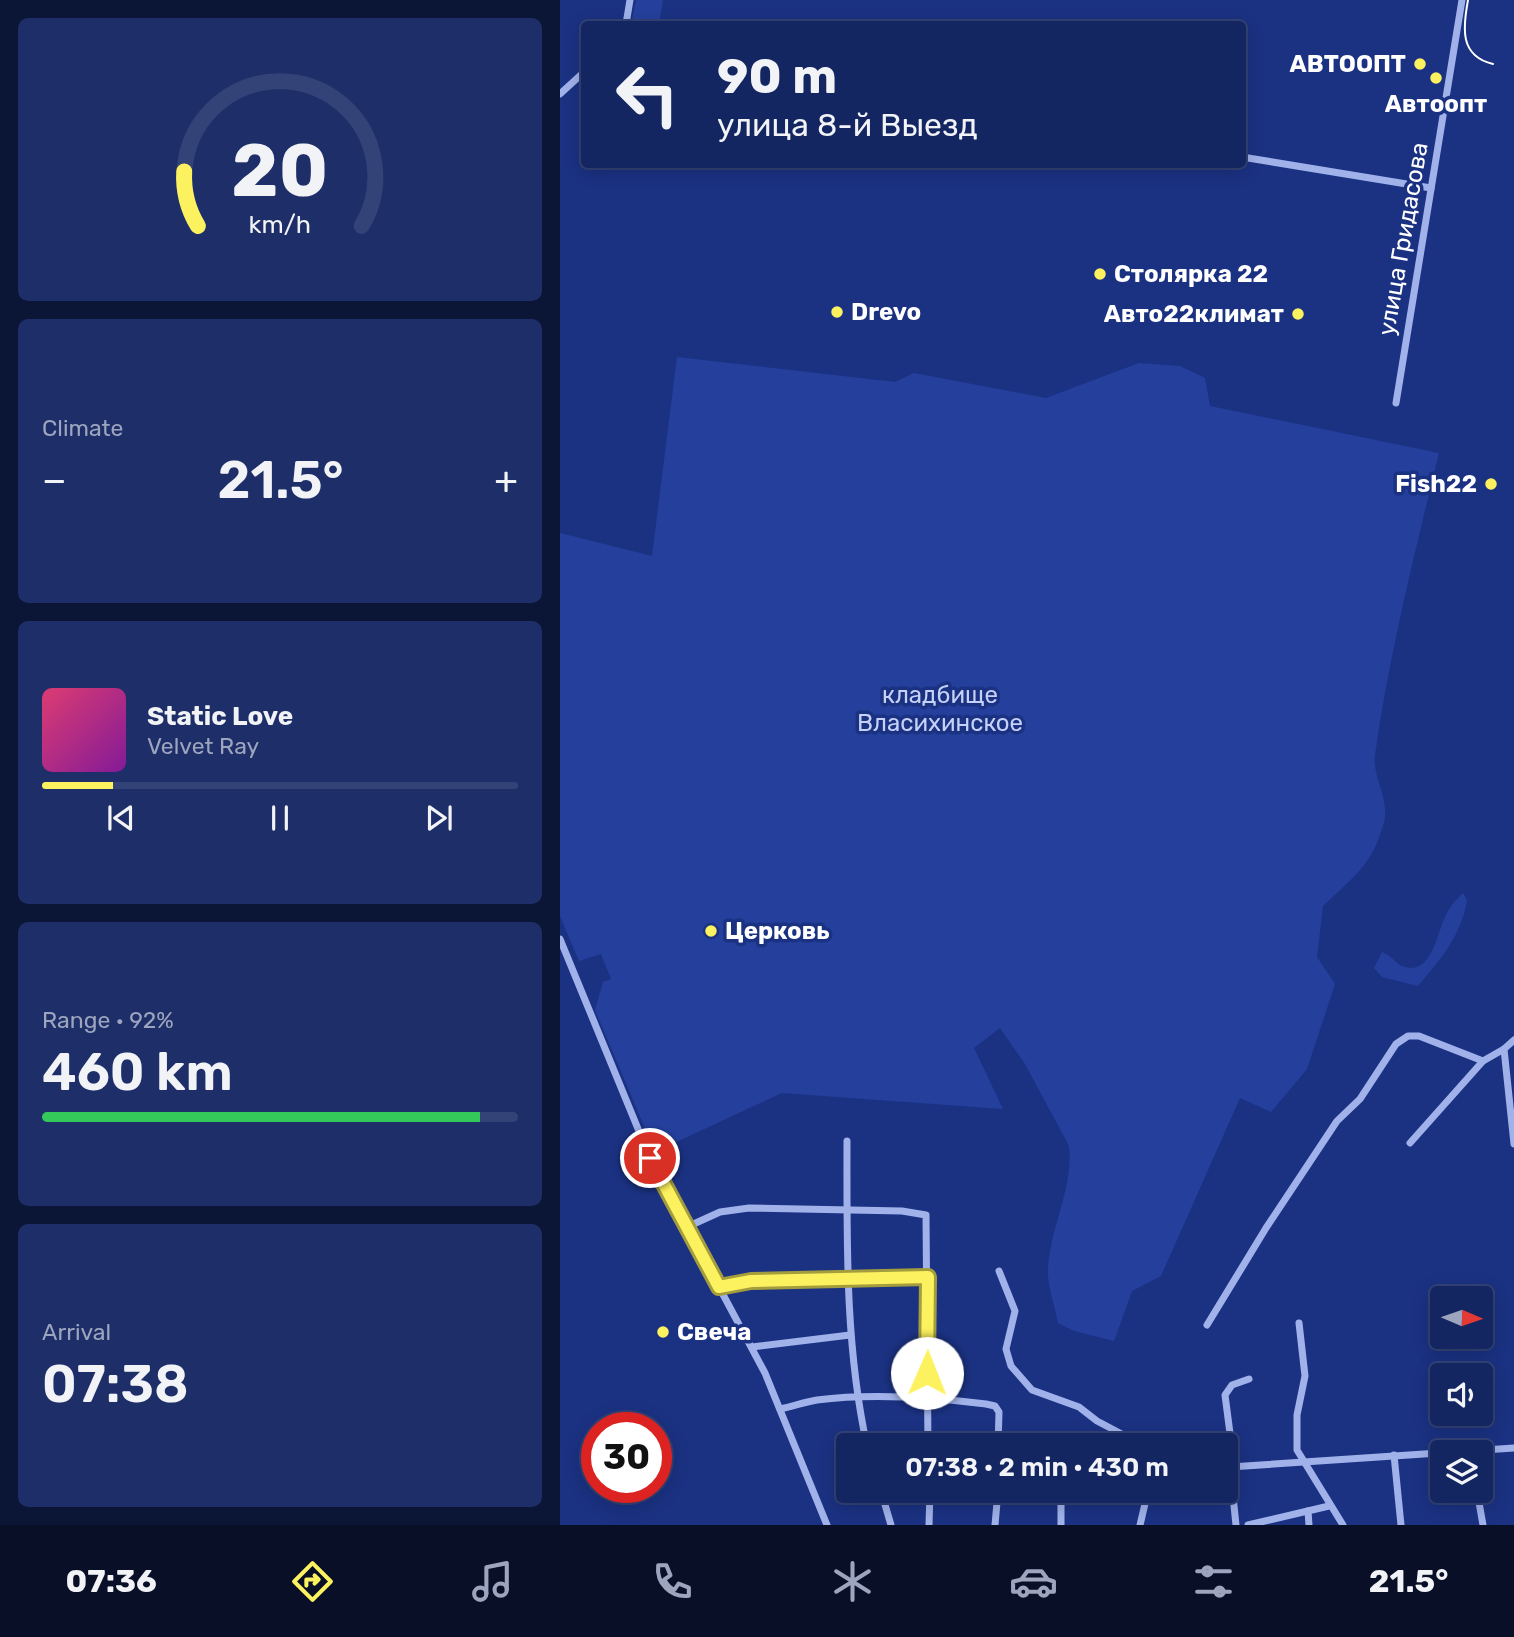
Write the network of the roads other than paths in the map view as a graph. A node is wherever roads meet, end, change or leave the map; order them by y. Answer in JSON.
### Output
{"nodes":[{"id":1,"x":630,"y":0,"type":"edge"},
{"id":2,"x":1462,"y":0,"type":"edge"},
{"id":3,"x":626,"y":21,"type":"edge"},
{"id":4,"x":581,"y":75,"type":"edge"},
{"id":5,"x":560,"y":94,"type":"edge"},
{"id":6,"x":1246,"y":158,"type":"edge"},
{"id":7,"x":1431,"y":188,"type":"junction"},
{"id":8,"x":1396,"y":403,"type":"dead end"},
{"id":9,"x":560,"y":939,"type":"edge"},
{"id":10,"x":1514,"y":1040,"type":"edge"},
{"id":11,"x":1504,"y":1049,"type":"junction"},
{"id":12,"x":1483,"y":1060,"type":"junction"},
{"id":13,"x":848,"y":1141,"type":"dead end"},
{"id":14,"x":1410,"y":1143,"type":"dead end"},
{"id":15,"x":1514,"y":1144,"type":"edge"},
{"id":16,"x":848,"y":1210,"type":"junction"},
{"id":17,"x":687,"y":1227,"type":"junction"},
{"id":18,"x":999,"y":1271,"type":"dead end"},
{"id":19,"x":849,"y":1277,"type":"junction"},
{"id":20,"x":928,"y":1277,"type":"junction"},
{"id":21,"x":719,"y":1287,"type":"junction"},
{"id":22,"x":1299,"y":1323,"type":"dead end"},
{"id":23,"x":1207,"y":1325,"type":"dead end"},
{"id":24,"x":850,"y":1335,"type":"junction"},
{"id":25,"x":752,"y":1347,"type":"junction"},
{"id":26,"x":1249,"y":1379,"type":"dead end"},
{"id":27,"x":927,"y":1396,"type":"junction"},
{"id":28,"x":856,"y":1397,"type":"junction"},
{"id":29,"x":780,"y":1409,"type":"junction"},
{"id":30,"x":864,"y":1433,"type":"edge"},
{"id":31,"x":928,"y":1433,"type":"edge"},
{"id":32,"x":998,"y":1433,"type":"edge"},
{"id":33,"x":1120,"y":1433,"type":"edge"},
{"id":34,"x":1230,"y":1433,"type":"edge"},
{"id":35,"x":1514,"y":1448,"type":"edge"},
{"id":36,"x":1493,"y":1450,"type":"edge"},
{"id":37,"x":1430,"y":1453,"type":"edge"},
{"id":38,"x":1394,"y":1454,"type":"junction"},
{"id":39,"x":1304,"y":1461,"type":"junction"},
{"id":40,"x":1238,"y":1466,"type":"edge"},
{"id":41,"x":885,"y":1503,"type":"edge"},
{"id":42,"x":930,"y":1503,"type":"edge"},
{"id":43,"x":997,"y":1503,"type":"edge"},
{"id":44,"x":1062,"y":1503,"type":"edge"},
{"id":45,"x":1145,"y":1503,"type":"edge"},
{"id":46,"x":1233,"y":1503,"type":"edge"},
{"id":47,"x":1478,"y":1503,"type":"edge"},
{"id":48,"x":1329,"y":1506,"type":"junction"},
{"id":49,"x":1308,"y":1511,"type":"junction"},
{"id":50,"x":827,"y":1525,"type":"edge"},
{"id":51,"x":891,"y":1525,"type":"edge"},
{"id":52,"x":929,"y":1525,"type":"edge"},
{"id":53,"x":995,"y":1525,"type":"edge"},
{"id":54,"x":1061,"y":1525,"type":"edge"},
{"id":55,"x":1140,"y":1525,"type":"edge"},
{"id":56,"x":1236,"y":1525,"type":"edge"},
{"id":57,"x":1248,"y":1525,"type":"edge"},
{"id":58,"x":1309,"y":1525,"type":"edge"},
{"id":59,"x":1343,"y":1525,"type":"edge"},
{"id":60,"x":1401,"y":1525,"type":"edge"},
{"id":61,"x":1483,"y":1525,"type":"edge"}],
"edges":[{"from":1,"to":3,"type":"street"},
{"from":2,"to":7,"type":"street","name":"улица Гридасова"},
{"from":4,"to":5,"type":"street"},
{"from":6,"to":7,"type":"street"},
{"from":7,"to":8,"type":"street","name":"улица Гридасова"},
{"from":9,"to":17,"type":"street"},
{"from":10,"to":11,"type":"street"},
{"from":11,"to":12,"type":"street"},
{"from":11,"to":15,"type":"street"},
{"from":12,"to":14,"type":"street"},
{"from":12,"to":23,"type":"street"},
{"from":13,"to":16,"type":"street"},
{"from":16,"to":17,"type":"street"},
{"from":16,"to":19,"type":"street"},
{"from":16,"to":20,"type":"street"},
{"from":17,"to":21,"type":"street"},
{"from":18,"to":33,"type":"street"},
{"from":19,"to":20,"type":"street"},
{"from":19,"to":21,"type":"street"},
{"from":19,"to":24,"type":"street"},
{"from":20,"to":27,"type":"street"},
{"from":21,"to":25,"type":"street"},
{"from":22,"to":39,"type":"street"},
{"from":24,"to":25,"type":"street"},
{"from":24,"to":28,"type":"street"},
{"from":25,"to":29,"type":"street"},
{"from":26,"to":34,"type":"street"},
{"from":27,"to":28,"type":"street"},
{"from":27,"to":31,"type":"street"},
{"from":27,"to":32,"type":"street"},
{"from":28,"to":29,"type":"street"},
{"from":28,"to":30,"type":"street"},
{"from":29,"to":50,"type":"street"},
{"from":35,"to":36,"type":"street"},
{"from":37,"to":38,"type":"street"},
{"from":38,"to":39,"type":"street"},
{"from":38,"to":60,"type":"street"},
{"from":39,"to":40,"type":"street"},
{"from":39,"to":48,"type":"street"},
{"from":41,"to":51,"type":"street"},
{"from":42,"to":52,"type":"street"},
{"from":43,"to":53,"type":"street"},
{"from":44,"to":54,"type":"street"},
{"from":45,"to":55,"type":"street"},
{"from":46,"to":56,"type":"street"},
{"from":47,"to":61,"type":"street"},
{"from":48,"to":49,"type":"street"},
{"from":48,"to":59,"type":"street"},
{"from":49,"to":57,"type":"street"},
{"from":49,"to":58,"type":"street"}]}
